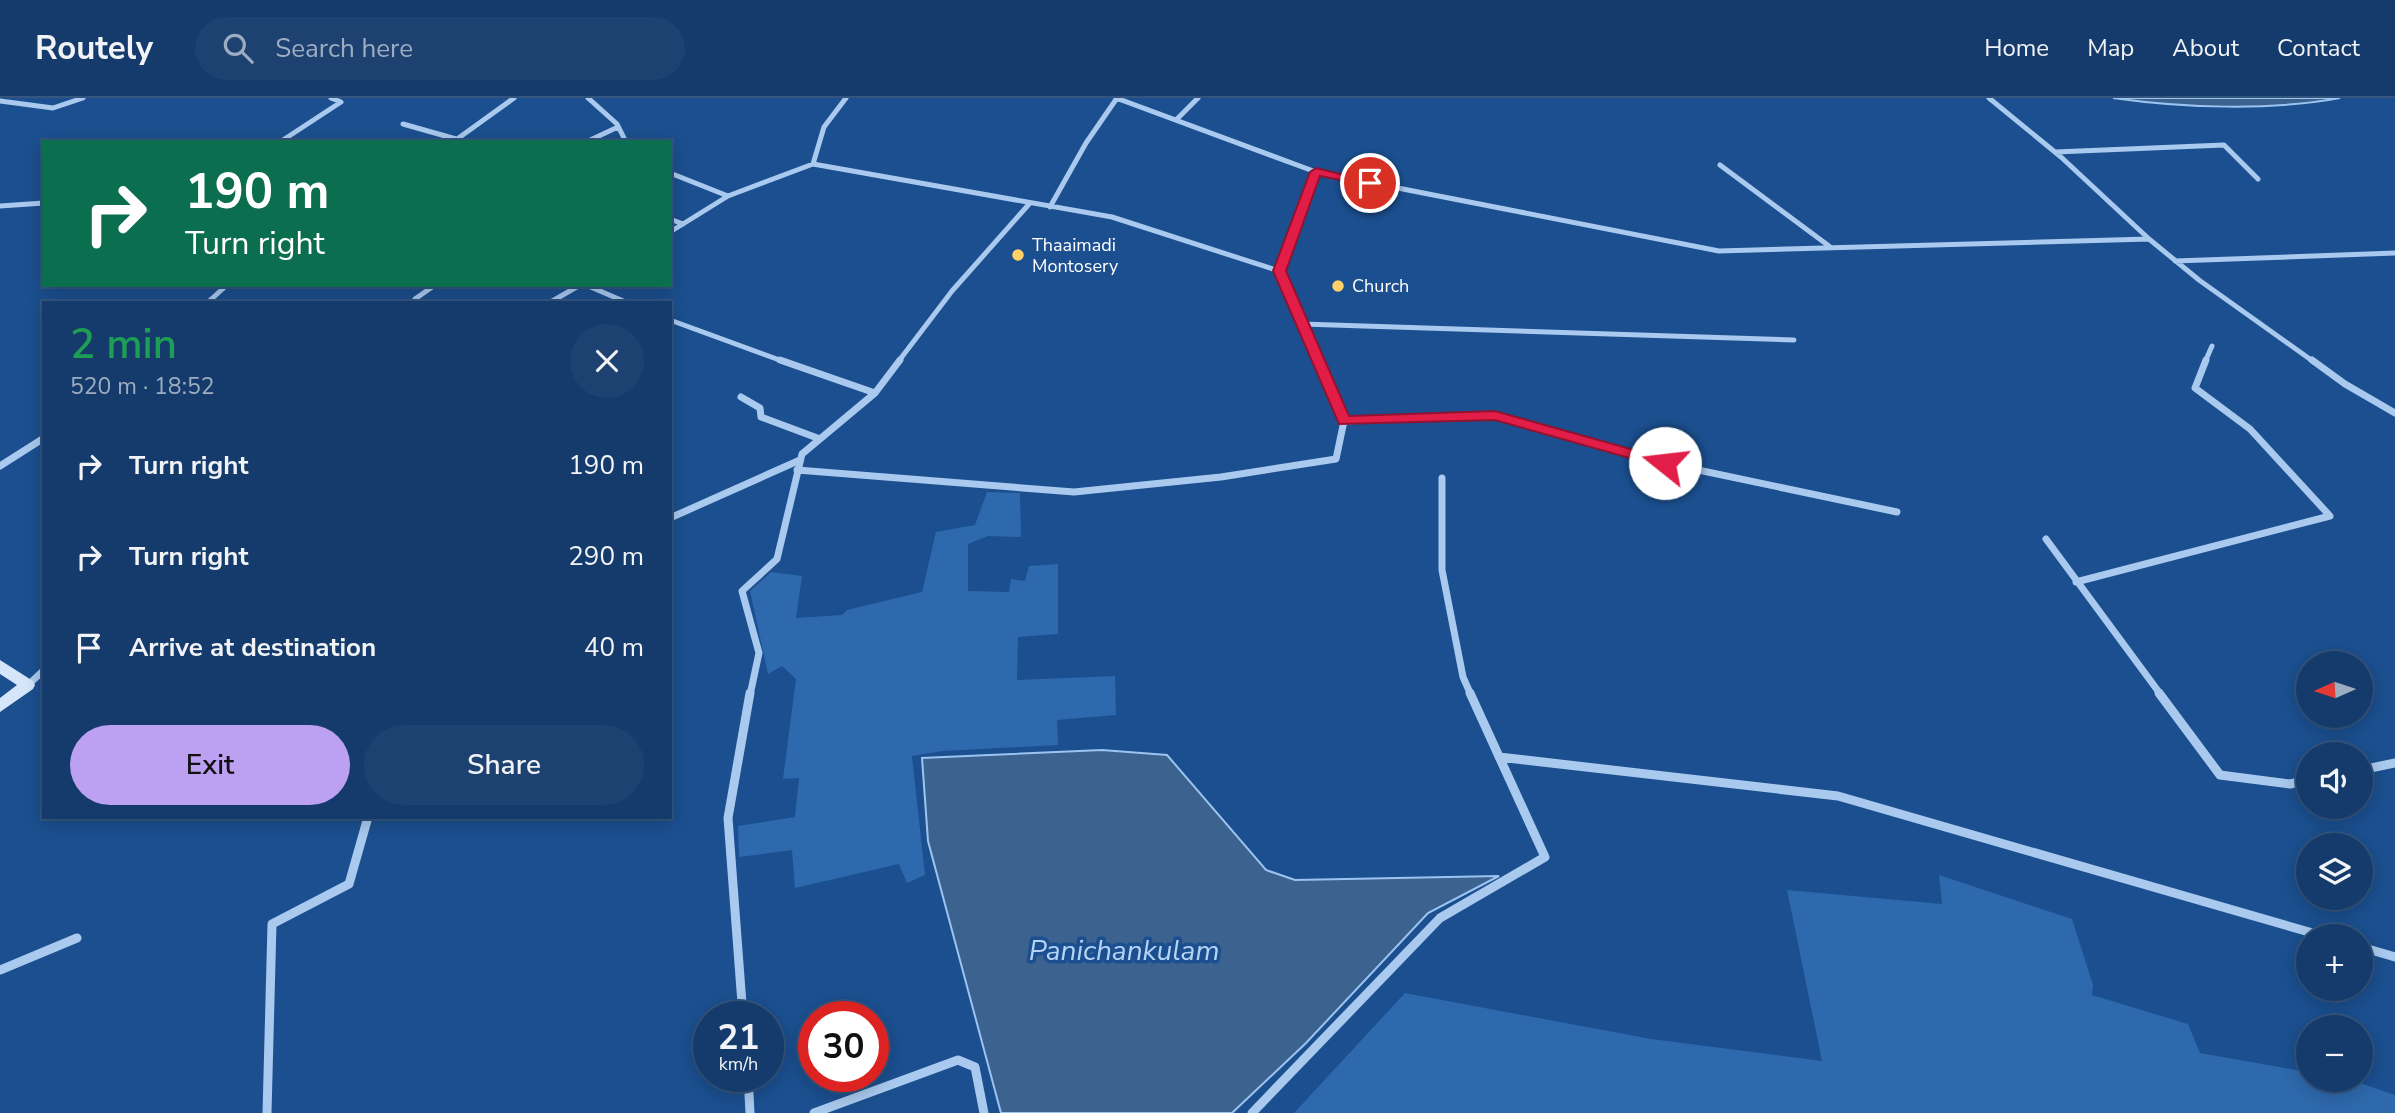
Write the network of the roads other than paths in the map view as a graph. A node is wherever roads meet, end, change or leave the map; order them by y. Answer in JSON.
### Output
{"nodes":[{"id":1,"x":83,"y":98,"type":"edge"},
{"id":2,"x":331,"y":98,"type":"edge"},
{"id":3,"x":514,"y":98,"type":"edge"},
{"id":4,"x":588,"y":98,"type":"edge"},
{"id":5,"x":846,"y":98,"type":"edge"},
{"id":6,"x":1116,"y":98,"type":"edge"},
{"id":7,"x":1198,"y":98,"type":"edge"},
{"id":8,"x":1989,"y":98,"type":"edge"},
{"id":9,"x":0,"y":101,"type":"edge"},
{"id":10,"x":1176,"y":120,"type":"junction"},
{"id":11,"x":403,"y":124,"type":"dead end"},
{"id":12,"x":618,"y":128,"type":"junction"},
{"id":13,"x":283,"y":140,"type":"edge"},
{"id":14,"x":451,"y":140,"type":"edge"},
{"id":15,"x":455,"y":140,"type":"edge"},
{"id":16,"x":591,"y":140,"type":"edge"},
{"id":17,"x":625,"y":140,"type":"edge"},
{"id":18,"x":2055,"y":152,"type":"junction"},
{"id":19,"x":813,"y":164,"type":"junction"},
{"id":20,"x":1720,"y":165,"type":"dead end"},
{"id":21,"x":1316,"y":172,"type":"junction"},
{"id":22,"x":672,"y":174,"type":"edge"},
{"id":23,"x":2258,"y":179,"type":"dead end"},
{"id":24,"x":728,"y":196,"type":"junction"},
{"id":25,"x":42,"y":202,"type":"edge"},
{"id":26,"x":1030,"y":203,"type":"junction"},
{"id":27,"x":0,"y":206,"type":"edge"},
{"id":28,"x":1050,"y":206,"type":"junction"},
{"id":29,"x":672,"y":220,"type":"edge"},
{"id":30,"x":683,"y":224,"type":"junction"},
{"id":31,"x":672,"y":231,"type":"edge"},
{"id":32,"x":2149,"y":239,"type":"junction"},
{"id":33,"x":1830,"y":247,"type":"junction"},
{"id":34,"x":2395,"y":253,"type":"edge"},
{"id":35,"x":2175,"y":261,"type":"junction"},
{"id":36,"x":1279,"y":271,"type":"junction"},
{"id":37,"x":225,"y":287,"type":"edge"},
{"id":38,"x":432,"y":287,"type":"edge"},
{"id":39,"x":577,"y":287,"type":"edge"},
{"id":40,"x":591,"y":287,"type":"edge"},
{"id":41,"x":415,"y":299,"type":"dead end"},
{"id":42,"x":209,"y":301,"type":"edge"},
{"id":43,"x":552,"y":301,"type":"edge"},
{"id":44,"x":623,"y":301,"type":"edge"},
{"id":45,"x":672,"y":321,"type":"edge"},
{"id":46,"x":1302,"y":324,"type":"junction"},
{"id":47,"x":1794,"y":341,"type":"dead end"},
{"id":48,"x":2212,"y":346,"type":"dead end"},
{"id":49,"x":875,"y":393,"type":"junction"},
{"id":50,"x":741,"y":397,"type":"dead end"},
{"id":51,"x":2395,"y":413,"type":"edge"},
{"id":52,"x":1344,"y":421,"type":"junction"},
{"id":53,"x":42,"y":439,"type":"edge"},
{"id":54,"x":820,"y":439,"type":"junction"},
{"id":55,"x":800,"y":460,"type":"junction"},
{"id":56,"x":0,"y":466,"type":"edge"},
{"id":57,"x":797,"y":470,"type":"junction"},
{"id":58,"x":1442,"y":478,"type":"dead end"},
{"id":59,"x":1897,"y":512,"type":"dead end"},
{"id":60,"x":672,"y":517,"type":"edge"},
{"id":61,"x":2046,"y":539,"type":"dead end"},
{"id":62,"x":2076,"y":582,"type":"junction"},
{"id":63,"x":0,"y":666,"type":"edge"},
{"id":64,"x":42,"y":672,"type":"edge"},
{"id":65,"x":28,"y":685,"type":"junction"},
{"id":66,"x":0,"y":706,"type":"edge"},
{"id":67,"x":1499,"y":757,"type":"junction"},
{"id":68,"x":2395,"y":763,"type":"edge"},
{"id":69,"x":2373,"y":768,"type":"edge"},
{"id":70,"x":2296,"y":783,"type":"edge"},
{"id":71,"x":367,"y":819,"type":"edge"},
{"id":72,"x":2296,"y":928,"type":"edge"},
{"id":73,"x":76,"y":938,"type":"dead end"},
{"id":74,"x":2373,"y":951,"type":"edge"},
{"id":75,"x":2395,"y":957,"type":"edge"},
{"id":76,"x":0,"y":970,"type":"edge"},
{"id":77,"x":742,"y":1001,"type":"edge"},
{"id":78,"x":749,"y":1092,"type":"edge"},
{"id":79,"x":267,"y":1113,"type":"edge"},
{"id":80,"x":750,"y":1113,"type":"edge"},
{"id":81,"x":814,"y":1113,"type":"edge"},
{"id":82,"x":984,"y":1113,"type":"edge"},
{"id":83,"x":1252,"y":1113,"type":"edge"}],
"edges":[{"from":1,"to":9,"type":"street"},
{"from":2,"to":13,"type":"street"},
{"from":3,"to":15,"type":"street"},
{"from":4,"to":12,"type":"street"},
{"from":5,"to":19,"type":"street"},
{"from":6,"to":10,"type":"street"},
{"from":6,"to":28,"type":"street"},
{"from":7,"to":10,"type":"street"},
{"from":8,"to":18,"type":"street"},
{"from":10,"to":21,"type":"street"},
{"from":11,"to":14,"type":"street"},
{"from":12,"to":16,"type":"street"},
{"from":12,"to":17,"type":"street"},
{"from":18,"to":23,"type":"street"},
{"from":18,"to":32,"type":"street"},
{"from":19,"to":24,"type":"street"},
{"from":19,"to":26,"type":"street"},
{"from":20,"to":33,"type":"street"},
{"from":21,"to":33,"type":"street"},
{"from":21,"to":36,"type":"street"},
{"from":22,"to":24,"type":"street"},
{"from":24,"to":30,"type":"street"},
{"from":25,"to":27,"type":"street"},
{"from":26,"to":28,"type":"street"},
{"from":26,"to":49,"type":"street"},
{"from":28,"to":36,"type":"street"},
{"from":29,"to":30,"type":"street"},
{"from":30,"to":31,"type":"street"},
{"from":32,"to":33,"type":"street"},
{"from":32,"to":35,"type":"street"},
{"from":34,"to":35,"type":"street"},
{"from":35,"to":51,"type":"street"},
{"from":36,"to":46,"type":"street"},
{"from":37,"to":42,"type":"street"},
{"from":38,"to":41,"type":"street"},
{"from":39,"to":43,"type":"street"},
{"from":40,"to":44,"type":"street"},
{"from":45,"to":49,"type":"street"},
{"from":46,"to":47,"type":"street"},
{"from":46,"to":52,"type":"street"},
{"from":48,"to":62,"type":"street"},
{"from":49,"to":54,"type":"street"},
{"from":50,"to":54,"type":"street"},
{"from":52,"to":57,"type":"street"},
{"from":52,"to":59,"type":"street"},
{"from":53,"to":56,"type":"street"},
{"from":54,"to":55,"type":"street"},
{"from":55,"to":57,"type":"street"},
{"from":55,"to":60,"type":"street"},
{"from":57,"to":77,"type":"street"},
{"from":58,"to":67,"type":"street"},
{"from":61,"to":62,"type":"street"},
{"from":62,"to":70,"type":"street"},
{"from":63,"to":65,"type":"street"},
{"from":64,"to":65,"type":"street"},
{"from":65,"to":66,"type":"street"},
{"from":67,"to":72,"type":"street"},
{"from":67,"to":83,"type":"street"},
{"from":68,"to":69,"type":"street"},
{"from":71,"to":79,"type":"street"},
{"from":73,"to":76,"type":"street"},
{"from":74,"to":75,"type":"street"},
{"from":78,"to":80,"type":"street"},
{"from":81,"to":82,"type":"street"}]}
